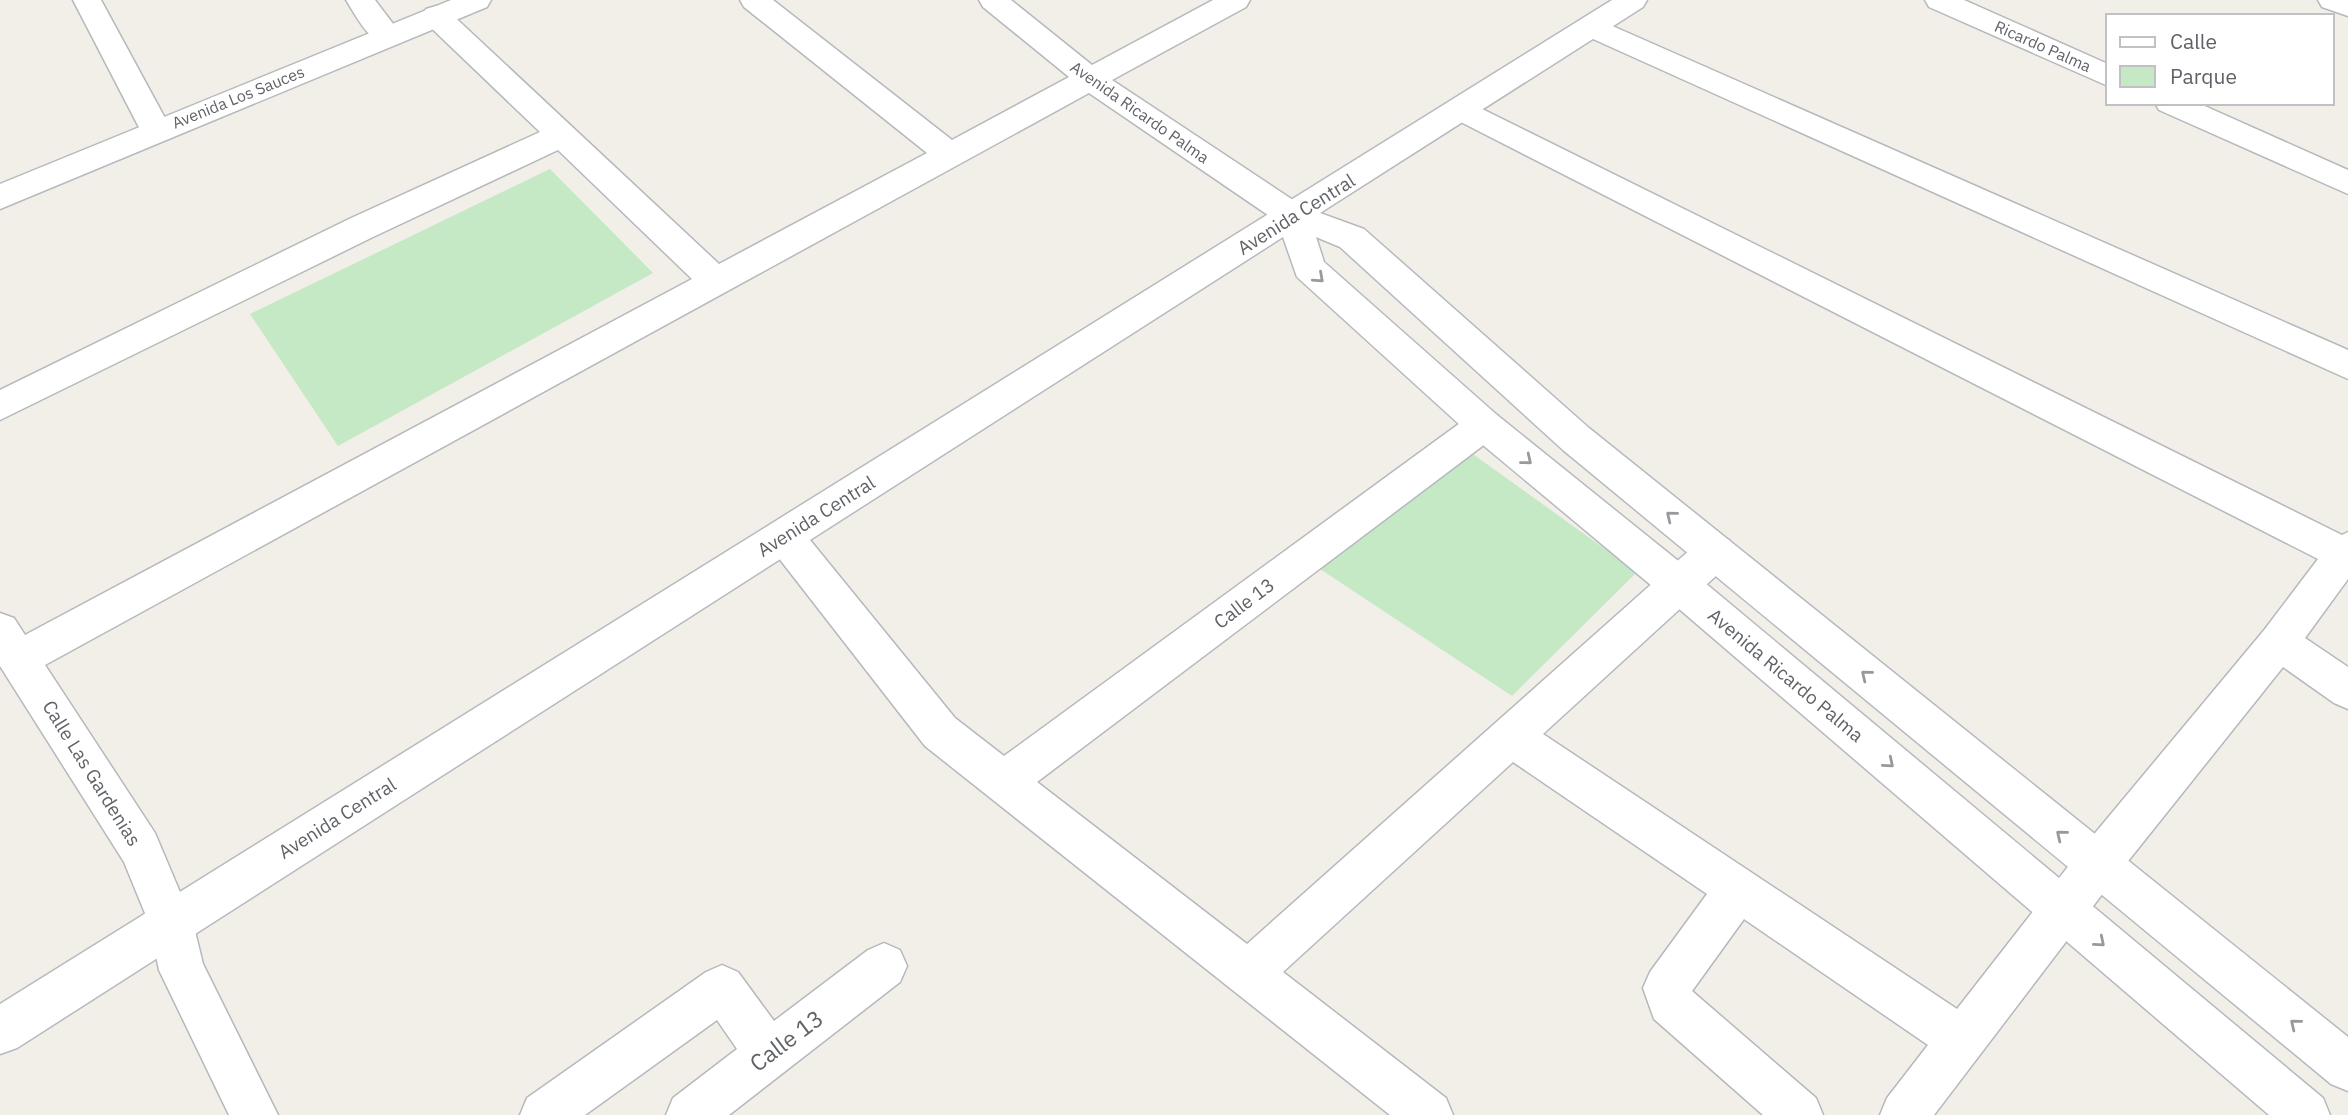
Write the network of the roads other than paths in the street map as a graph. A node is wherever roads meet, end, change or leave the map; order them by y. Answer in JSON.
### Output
{"nodes":[{"id":1,"x":86,"y":0,"type":"edge"},
{"id":2,"x":360,"y":0,"type":"edge"},
{"id":3,"x":477,"y":0,"type":"edge"},
{"id":4,"x":754,"y":0,"type":"edge"},
{"id":5,"x":993,"y":0,"type":"edge"},
{"id":6,"x":1236,"y":0,"type":"edge"},
{"id":7,"x":1633,"y":0,"type":"edge"},
{"id":8,"x":1939,"y":0,"type":"edge"},
{"id":9,"x":2332,"y":0,"type":"edge"},
{"id":10,"x":2348,"y":7,"type":"edge"},
{"id":11,"x":436,"y":16,"type":"junction"},
{"id":12,"x":1592,"y":27,"type":"junction"},
{"id":13,"x":388,"y":37,"type":"junction"},
{"id":14,"x":2106,"y":75,"type":"edge"},
{"id":15,"x":1091,"y":80,"type":"junction"},
{"id":16,"x":2174,"y":105,"type":"edge"},
{"id":17,"x":1462,"y":110,"type":"junction"},
{"id":18,"x":156,"y":131,"type":"junction"},
{"id":19,"x":562,"y":135,"type":"junction"},
{"id":20,"x":951,"y":156,"type":"junction"},
{"id":21,"x":2348,"y":183,"type":"edge"},
{"id":22,"x":0,"y":197,"type":"edge"},
{"id":23,"x":1293,"y":216,"type":"junction"},
{"id":24,"x":713,"y":281,"type":"junction"},
{"id":25,"x":2348,"y":365,"type":"edge"},
{"id":26,"x":0,"y":406,"type":"edge"},
{"id":27,"x":1484,"y":425,"type":"junction"},
{"id":28,"x":785,"y":536,"type":"junction"},
{"id":29,"x":1716,"y":552,"type":"junction"},
{"id":30,"x":2346,"y":552,"type":"edge"},
{"id":31,"x":1678,"y":584,"type":"junction"},
{"id":32,"x":2279,"y":642,"type":"junction"},
{"id":33,"x":10,"y":645,"type":"edge"},
{"id":34,"x":2348,"y":690,"type":"edge"},
{"id":35,"x":1510,"y":737,"type":"junction"},
{"id":36,"x":1003,"y":782,"type":"junction"},
{"id":37,"x":2097,"y":864,"type":"junction"},
{"id":38,"x":1738,"y":890,"type":"junction"},
{"id":39,"x":2063,"y":910,"type":"junction"},
{"id":40,"x":171,"y":923,"type":"junction"},
{"id":41,"x":884,"y":966,"type":"dead end"},
{"id":42,"x":1248,"y":973,"type":"junction"},
{"id":43,"x":0,"y":1031,"type":"edge"},
{"id":44,"x":1962,"y":1040,"type":"junction"},
{"id":45,"x":768,"y":1053,"type":"junction"},
{"id":46,"x":2348,"y":1067,"type":"edge"},
{"id":47,"x":254,"y":1115,"type":"edge"},
{"id":48,"x":544,"y":1115,"type":"edge"},
{"id":49,"x":690,"y":1115,"type":"edge"},
{"id":50,"x":1429,"y":1115,"type":"edge"},
{"id":51,"x":1799,"y":1115,"type":"edge"},
{"id":52,"x":1903,"y":1115,"type":"edge"},
{"id":53,"x":2306,"y":1115,"type":"edge"}],
"edges":[{"from":1,"to":18,"type":"street"},
{"from":2,"to":13,"type":"street"},
{"from":3,"to":11,"type":"street","name":"Avenida Los Sauces"},
{"from":4,"to":20,"type":"street"},
{"from":5,"to":15,"type":"street","name":"Avenida Ricardo Palma"},
{"from":6,"to":15,"type":"street"},
{"from":7,"to":12,"type":"street","name":"Avenida Central"},
{"from":8,"to":14,"type":"street","name":"Ricardo Palma"},
{"from":9,"to":10,"type":"street"},
{"from":11,"to":13,"type":"street","name":"Avenida Los Sauces"},
{"from":11,"to":19,"type":"street"},
{"from":12,"to":17,"type":"street","name":"Avenida Central"},
{"from":12,"to":25,"type":"street"},
{"from":13,"to":18,"type":"street","name":"Avenida Los Sauces"},
{"from":15,"to":20,"type":"street"},
{"from":15,"to":23,"type":"street","name":"Avenida Ricardo Palma"},
{"from":16,"to":21,"type":"street"},
{"from":17,"to":23,"type":"street","name":"Avenida Central"},
{"from":17,"to":30,"type":"street"},
{"from":18,"to":22,"type":"street","name":"Avenida Los Sauces"},
{"from":19,"to":24,"type":"street"},
{"from":19,"to":26,"type":"street"},
{"from":20,"to":24,"type":"street"},
{"from":23,"to":27,"type":"street","name":"Avenida Ricardo Palma","one_way":true},
{"from":23,"to":28,"type":"street","name":"Avenida Central"},
{"from":29,"to":23,"type":"street","name":"Avenida Ricardo Palma","one_way":true},
{"from":24,"to":33,"type":"street"},
{"from":27,"to":31,"type":"street","name":"Avenida Ricardo Palma","one_way":true},
{"from":27,"to":36,"type":"street","name":"Calle 13"},
{"from":28,"to":36,"type":"street"},
{"from":28,"to":40,"type":"street","name":"Avenida Central"},
{"from":29,"to":31,"type":"street"},
{"from":37,"to":29,"type":"street","name":"Avenida Ricardo Palma","one_way":true},
{"from":30,"to":32,"type":"street"},
{"from":31,"to":35,"type":"street"},
{"from":31,"to":39,"type":"street","name":"Avenida Ricardo Palma","one_way":true},
{"from":32,"to":34,"type":"street"},
{"from":32,"to":37,"type":"street"},
{"from":33,"to":40,"type":"street","name":"Calle Las Gardenias"},
{"from":35,"to":38,"type":"street"},
{"from":35,"to":42,"type":"street"},
{"from":36,"to":42,"type":"street"},
{"from":37,"to":39,"type":"street"},
{"from":46,"to":37,"type":"street","name":"Avenida Ricardo Palma","one_way":true},
{"from":38,"to":44,"type":"street"},
{"from":38,"to":51,"type":"street"},
{"from":39,"to":44,"type":"street"},
{"from":39,"to":53,"type":"street","name":"Avenida Ricardo Palma","one_way":true},
{"from":40,"to":43,"type":"street","name":"Avenida Central"},
{"from":40,"to":47,"type":"street","name":"Calle Las Gardenias"},
{"from":41,"to":45,"type":"street","name":"Calle 13"},
{"from":42,"to":50,"type":"street"},
{"from":44,"to":52,"type":"street"},
{"from":45,"to":48,"type":"street"},
{"from":45,"to":49,"type":"street","name":"Calle 13"}]}
